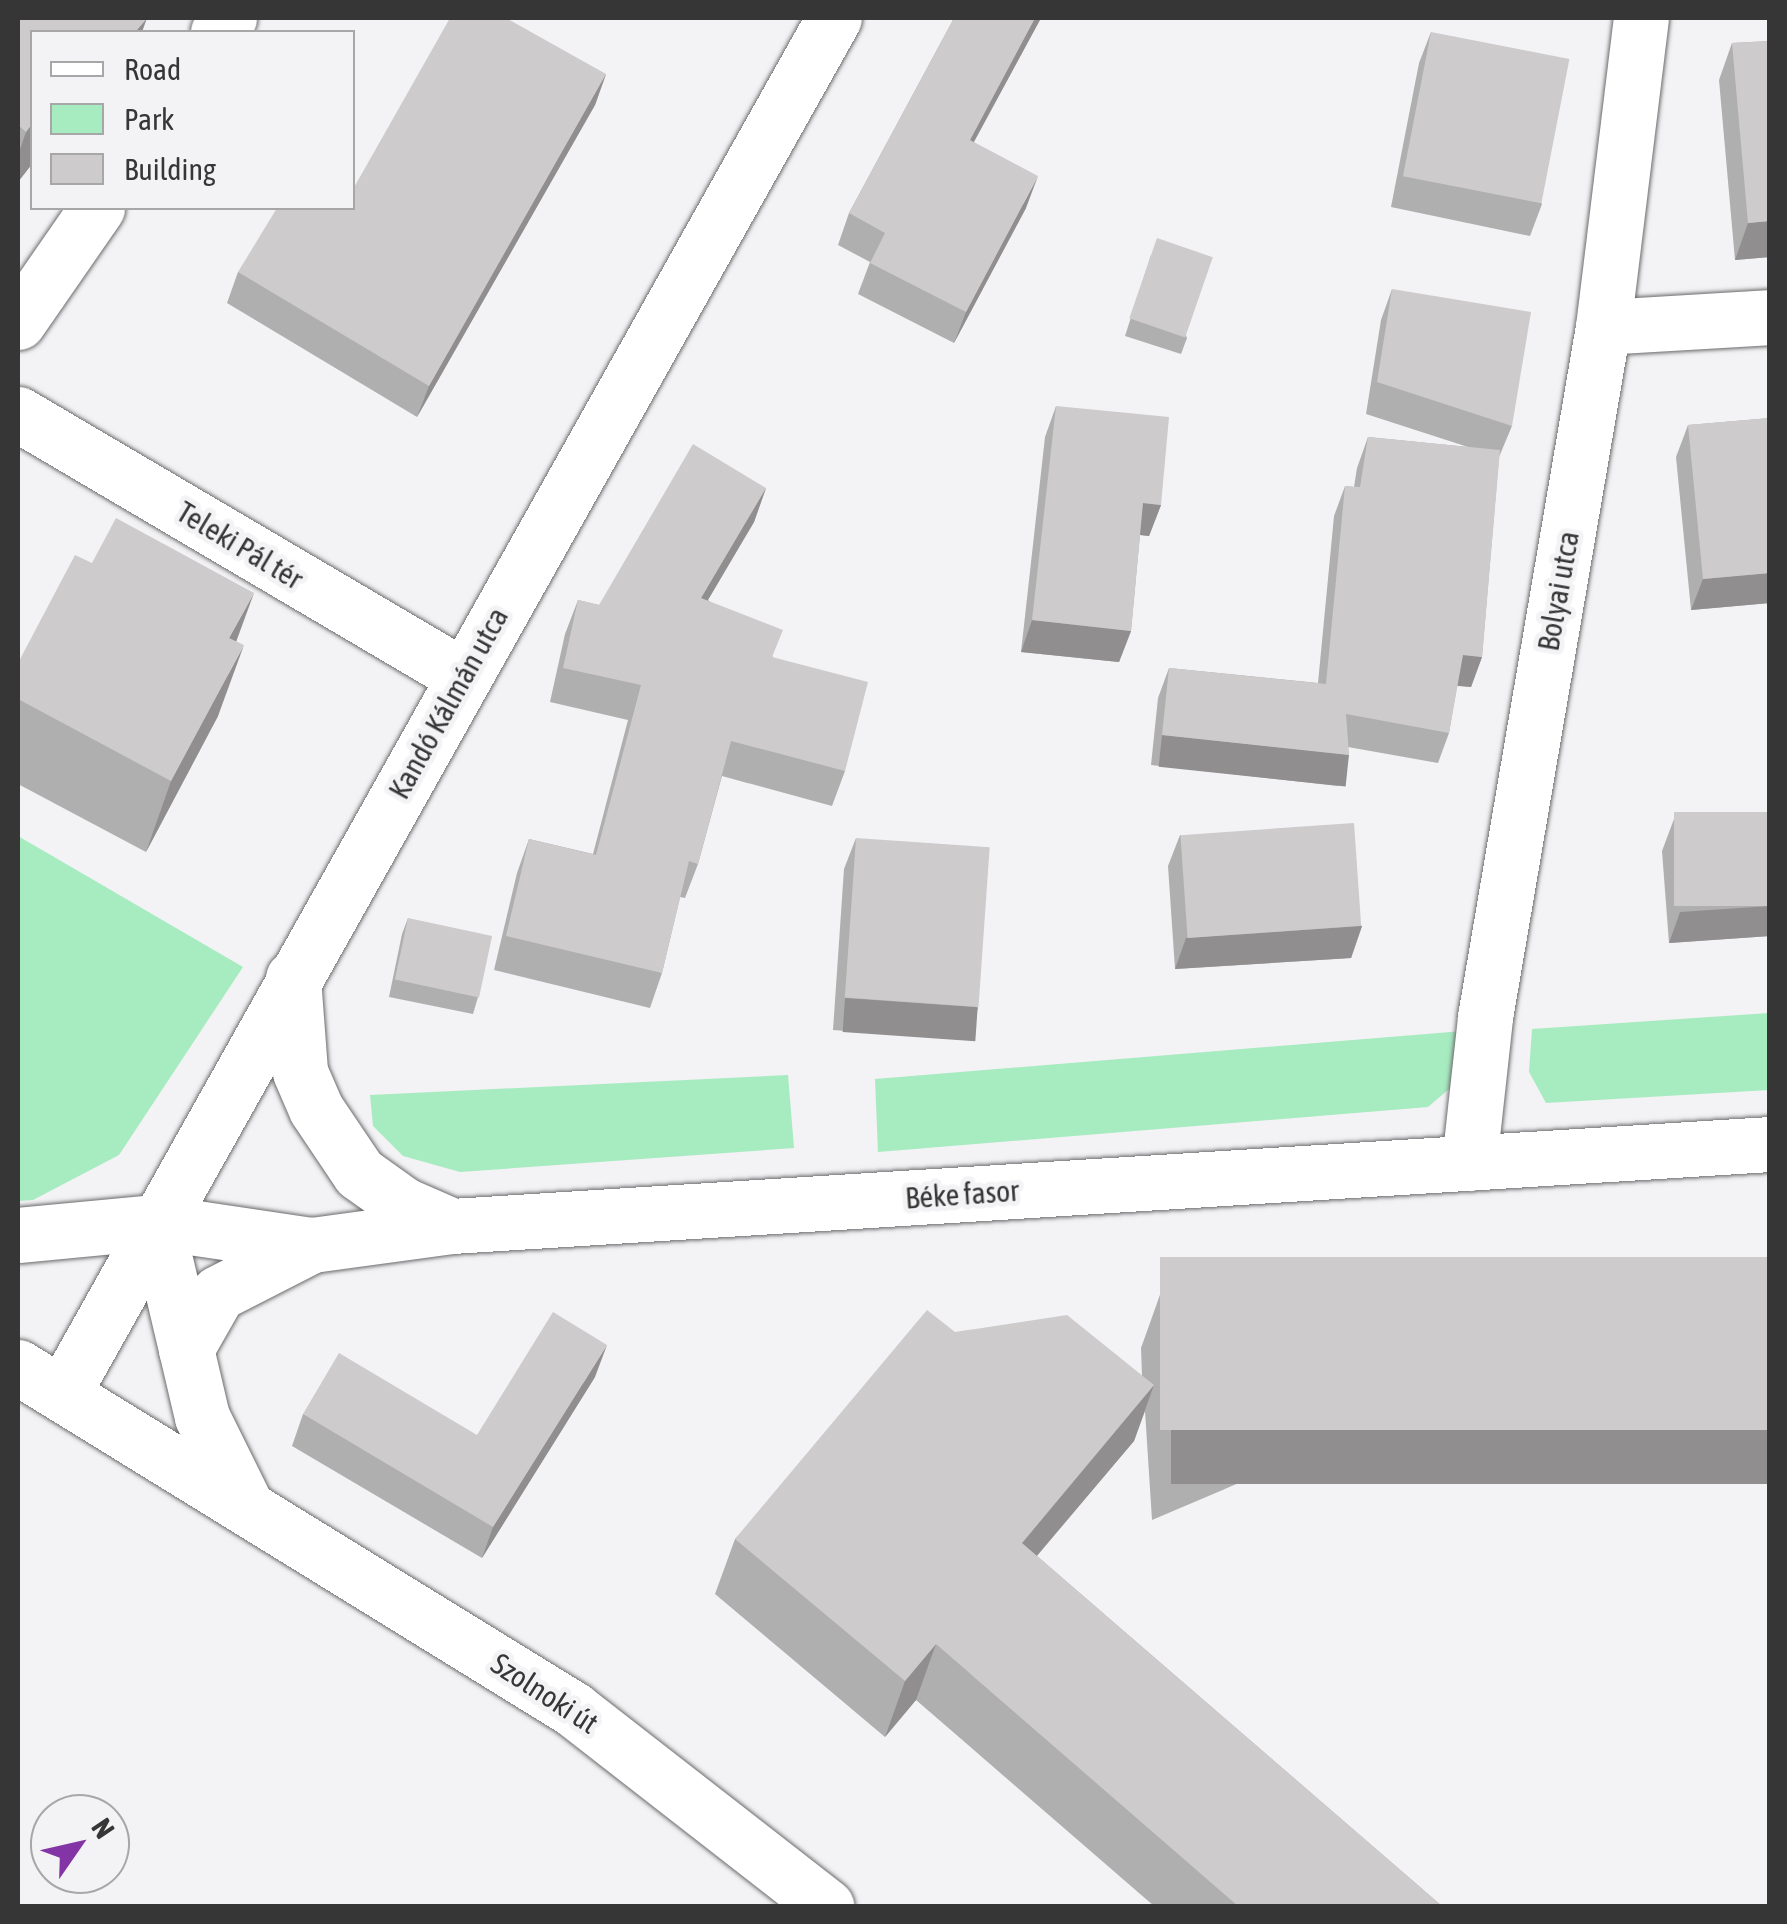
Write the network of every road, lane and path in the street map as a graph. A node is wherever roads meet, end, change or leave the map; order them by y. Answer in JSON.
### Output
{"nodes":[{"id":1,"x":834,"y":18,"type":"edge"},
{"id":2,"x":1641,"y":18,"type":"edge"},
{"id":3,"x":96,"y":210,"type":"edge"},
{"id":4,"x":1770,"y":318,"type":"edge"},
{"id":5,"x":18,"y":322,"type":"edge"},
{"id":6,"x":1603,"y":327,"type":"junction"},
{"id":7,"x":18,"y":414,"type":"edge"},
{"id":8,"x":463,"y":676,"type":"junction"},
{"id":9,"x":292,"y":978,"type":"junction"},
{"id":10,"x":1770,"y":1144,"type":"edge"},
{"id":11,"x":1468,"y":1163,"type":"junction"},
{"id":12,"x":156,"y":1222,"type":"junction"},
{"id":13,"x":452,"y":1226,"type":"junction"},
{"id":14,"x":18,"y":1235,"type":"edge"},
{"id":15,"x":312,"y":1245,"type":"junction"},
{"id":16,"x":186,"y":1350,"type":"junction"},
{"id":17,"x":40,"y":1379,"type":"edge"},
{"id":18,"x":246,"y":1504,"type":"junction"},
{"id":19,"x":826,"y":1906,"type":"edge"}],
"edges":[{"from":1,"to":8,"type":"street","name":"Kandó Kálmán utca"},
{"from":2,"to":6,"type":"street","name":"Bolyai utca"},
{"from":3,"to":5,"type":"street"},
{"from":4,"to":6,"type":"street"},
{"from":6,"to":11,"type":"street","name":"Bolyai utca"},
{"from":7,"to":8,"type":"street","name":"Teleki Pál tér"},
{"from":8,"to":9,"type":"street","name":"Kandó Kálmán utca"},
{"from":9,"to":12,"type":"street","name":"Kandó Kálmán utca"},
{"from":9,"to":13,"type":"street"},
{"from":10,"to":11,"type":"street","name":"Béke fasor"},
{"from":11,"to":13,"type":"street","name":"Béke fasor"},
{"from":12,"to":14,"type":"street"},
{"from":12,"to":15,"type":"street","name":"Béke fasor"},
{"from":12,"to":16,"type":"street"},
{"from":12,"to":17,"type":"street","name":"Kandó Kálmán utca"},
{"from":13,"to":15,"type":"street","name":"Béke fasor"},
{"from":15,"to":16,"type":"street"},
{"from":16,"to":18,"type":"street"},
{"from":17,"to":18,"type":"street","name":"Szolnoki út"},
{"from":18,"to":19,"type":"street","name":"Szolnoki út"}]}
